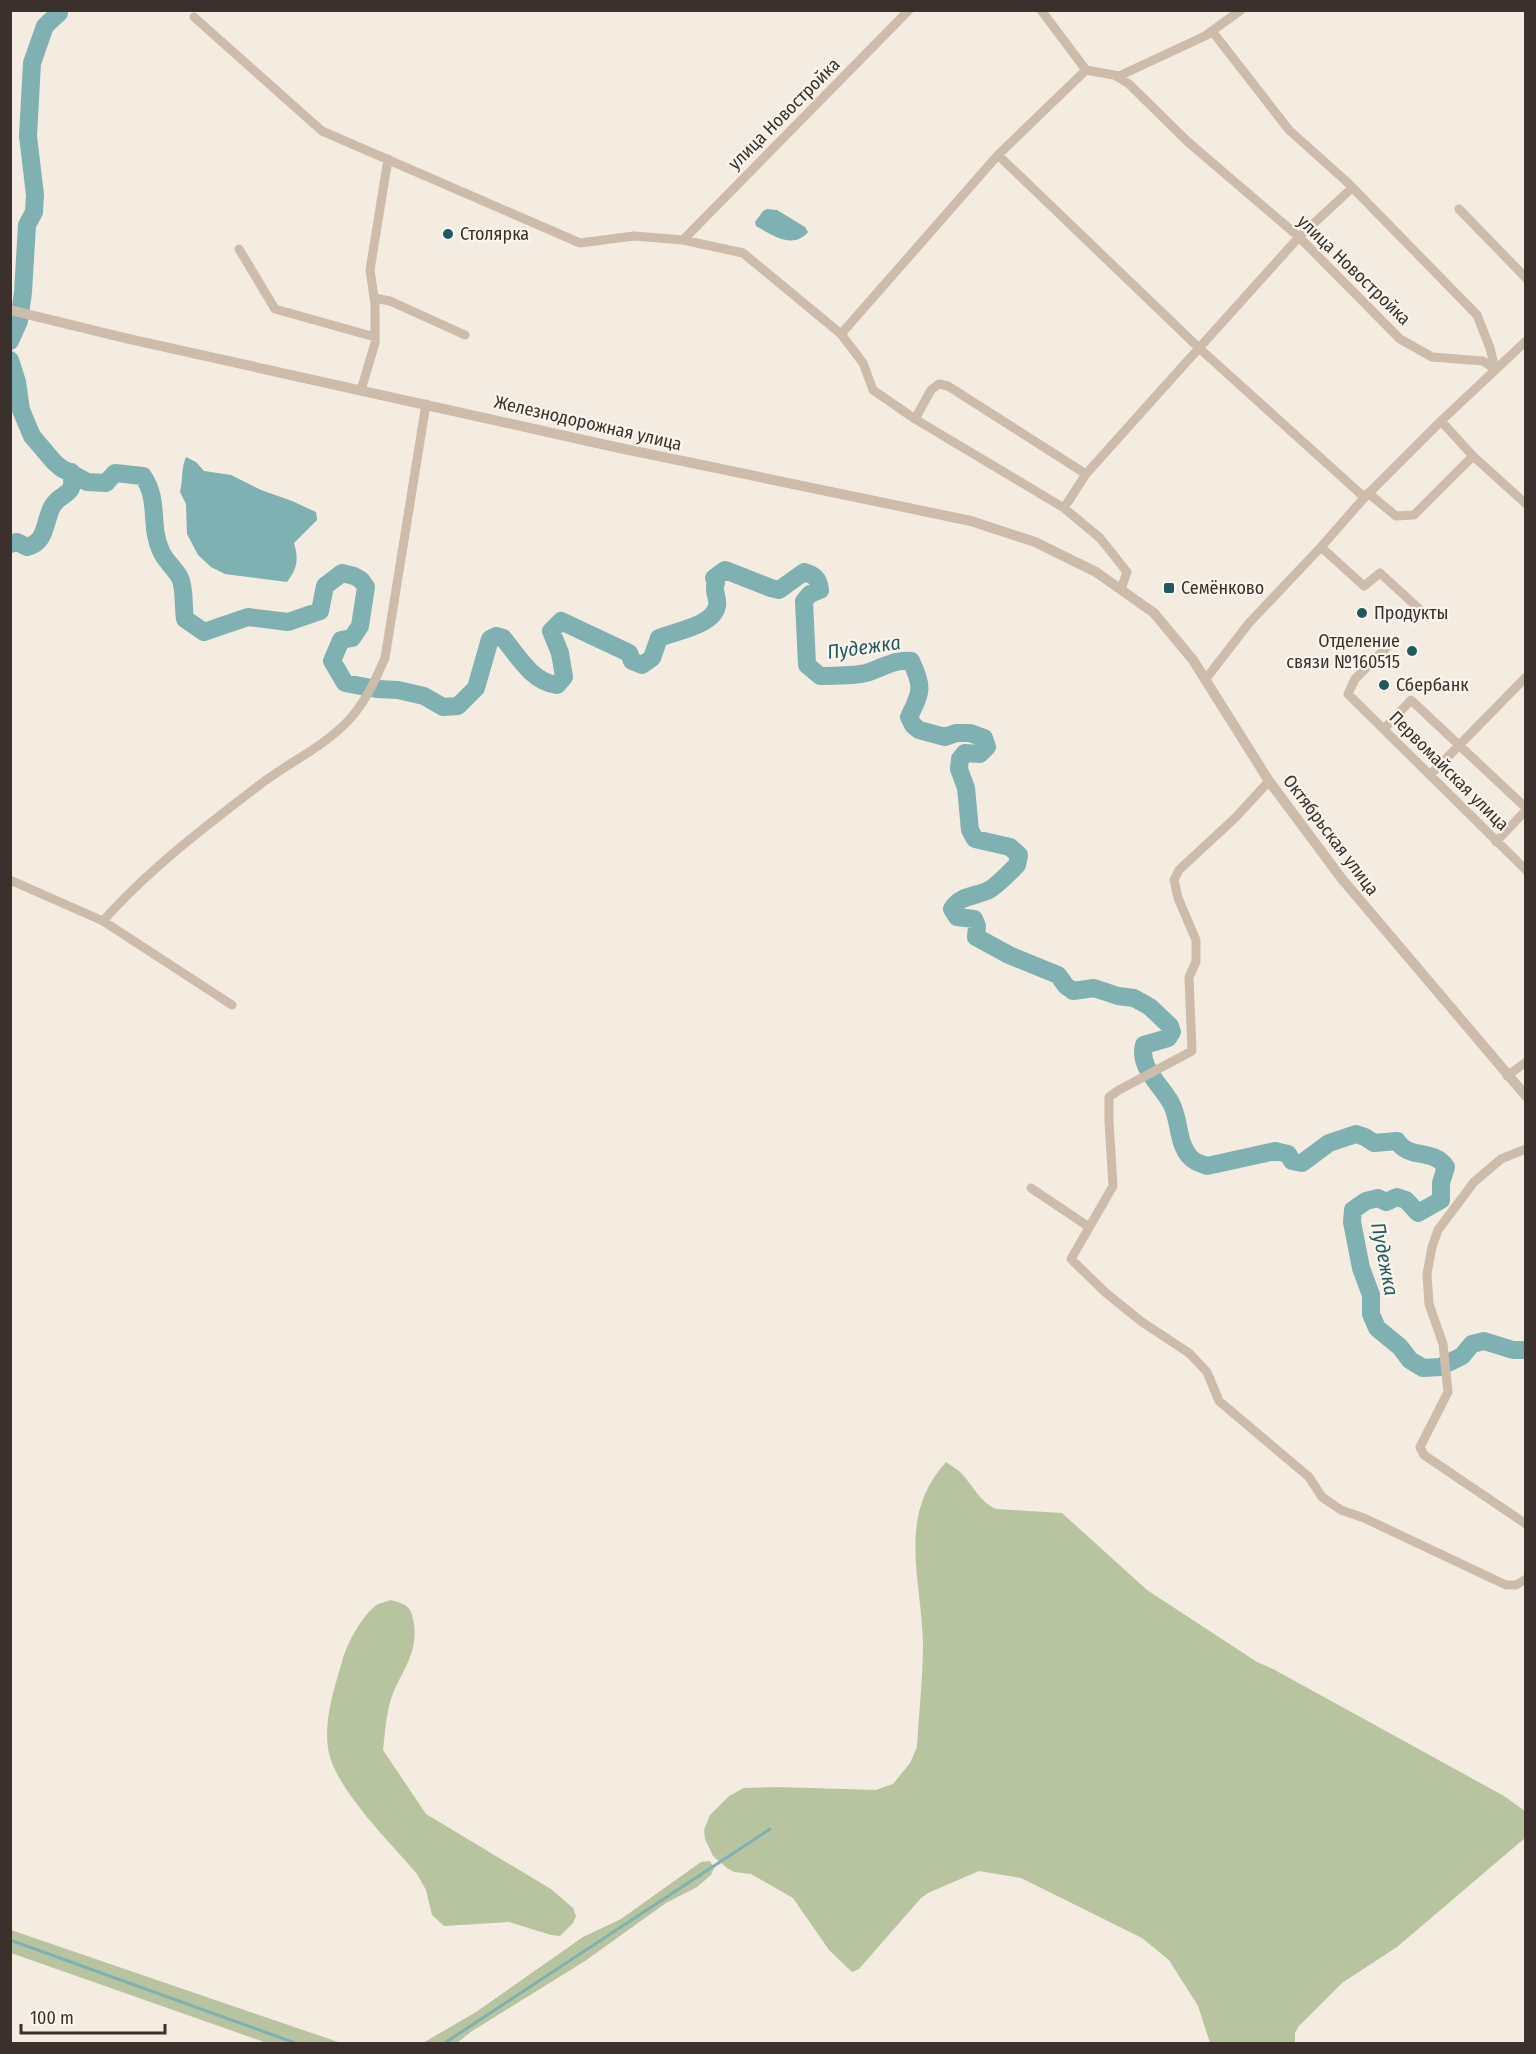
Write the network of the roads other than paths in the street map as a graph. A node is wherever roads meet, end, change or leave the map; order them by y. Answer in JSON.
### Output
{"nodes":[{"id":1,"x":909,"y":10,"type":"edge"},
{"id":2,"x":1041,"y":10,"type":"edge"},
{"id":3,"x":1241,"y":10,"type":"edge"},
{"id":4,"x":194,"y":17,"type":"dead end"},
{"id":5,"x":1212,"y":31,"type":"junction"},
{"id":6,"x":1086,"y":70,"type":"junction"},
{"id":7,"x":1116,"y":75,"type":"junction"},
{"id":8,"x":998,"y":155,"type":"junction"},
{"id":9,"x":388,"y":159,"type":"junction"},
{"id":10,"x":1352,"y":188,"type":"junction"},
{"id":11,"x":1459,"y":209,"type":"dead end"},
{"id":12,"x":1299,"y":237,"type":"junction"},
{"id":13,"x":683,"y":240,"type":"junction"},
{"id":14,"x":239,"y":249,"type":"dead end"},
{"id":15,"x":1526,"y":278,"type":"edge"},
{"id":16,"x":374,"y":298,"type":"junction"},
{"id":17,"x":10,"y":310,"type":"edge"},
{"id":18,"x":841,"y":334,"type":"junction"},
{"id":19,"x":465,"y":335,"type":"dead end"},
{"id":20,"x":375,"y":336,"type":"junction"},
{"id":21,"x":1526,"y":342,"type":"edge"},
{"id":22,"x":1199,"y":348,"type":"junction"},
{"id":23,"x":1495,"y":369,"type":"junction"},
{"id":24,"x":361,"y":390,"type":"junction"},
{"id":25,"x":426,"y":404,"type":"junction"},
{"id":26,"x":915,"y":419,"type":"junction"},
{"id":27,"x":1441,"y":421,"type":"junction"},
{"id":28,"x":1473,"y":456,"type":"junction"},
{"id":29,"x":1086,"y":474,"type":"junction"},
{"id":30,"x":1366,"y":495,"type":"junction"},
{"id":31,"x":1526,"y":504,"type":"edge"},
{"id":32,"x":1064,"y":508,"type":"junction"},
{"id":33,"x":1321,"y":547,"type":"junction"},
{"id":34,"x":1121,"y":589,"type":"junction"},
{"id":35,"x":1428,"y":617,"type":"dead end"},
{"id":36,"x":1392,"y":642,"type":"dead end"},
{"id":37,"x":1526,"y":677,"type":"edge"},
{"id":38,"x":1205,"y":680,"type":"junction"},
{"id":39,"x":1384,"y":729,"type":"junction"},
{"id":40,"x":1459,"y":744,"type":"junction"},
{"id":41,"x":1430,"y":775,"type":"junction"},
{"id":42,"x":1269,"y":781,"type":"junction"},
{"id":43,"x":1526,"y":809,"type":"edge"},
{"id":44,"x":1496,"y":842,"type":"junction"},
{"id":45,"x":1526,"y":870,"type":"edge"},
{"id":46,"x":10,"y":880,"type":"edge"},
{"id":47,"x":103,"y":921,"type":"junction"},
{"id":48,"x":232,"y":1005,"type":"dead end"},
{"id":49,"x":1526,"y":1062,"type":"edge"},
{"id":50,"x":1507,"y":1076,"type":"junction"},
{"id":51,"x":1526,"y":1096,"type":"edge"},
{"id":52,"x":1526,"y":1149,"type":"edge"},
{"id":53,"x":1031,"y":1188,"type":"dead end"},
{"id":54,"x":1089,"y":1227,"type":"junction"},
{"id":55,"x":1526,"y":1524,"type":"edge"},
{"id":56,"x":1526,"y":1579,"type":"edge"}],
"edges":[{"from":1,"to":13,"type":"street","name":"улица Новостройка"},
{"from":2,"to":6,"type":"street"},
{"from":3,"to":5,"type":"street"},
{"from":4,"to":9,"type":"street"},
{"from":5,"to":7,"type":"street"},
{"from":5,"to":10,"type":"street"},
{"from":6,"to":7,"type":"street","name":"улица Новостройка"},
{"from":6,"to":8,"type":"street"},
{"from":7,"to":12,"type":"street","name":"улица Новостройка"},
{"from":8,"to":18,"type":"street"},
{"from":8,"to":22,"type":"street"},
{"from":9,"to":13,"type":"street"},
{"from":9,"to":16,"type":"street"},
{"from":10,"to":12,"type":"street"},
{"from":10,"to":23,"type":"street"},
{"from":11,"to":15,"type":"street"},
{"from":12,"to":22,"type":"street"},
{"from":12,"to":23,"type":"street","name":"улица Новостройка"},
{"from":13,"to":18,"type":"street"},
{"from":14,"to":20,"type":"street"},
{"from":16,"to":19,"type":"street"},
{"from":16,"to":20,"type":"street"},
{"from":17,"to":24,"type":"street","name":"Железнодорожная улица"},
{"from":18,"to":26,"type":"street"},
{"from":20,"to":24,"type":"street"},
{"from":21,"to":23,"type":"street"},
{"from":22,"to":29,"type":"street"},
{"from":22,"to":30,"type":"street"},
{"from":23,"to":27,"type":"street"},
{"from":24,"to":25,"type":"street","name":"Железнодорожная улица"},
{"from":25,"to":34,"type":"street","name":"Железнодорожная улица"},
{"from":25,"to":47,"type":"street"},
{"from":26,"to":29,"type":"street"},
{"from":26,"to":32,"type":"street"},
{"from":27,"to":28,"type":"street"},
{"from":27,"to":30,"type":"street"},
{"from":28,"to":30,"type":"street"},
{"from":28,"to":31,"type":"street"},
{"from":29,"to":32,"type":"street"},
{"from":30,"to":33,"type":"street"},
{"from":32,"to":34,"type":"street"},
{"from":33,"to":35,"type":"street"},
{"from":33,"to":38,"type":"street"},
{"from":34,"to":38,"type":"street","name":"Октябрьская улица"},
{"from":36,"to":39,"type":"street","name":"Первомайская улица"},
{"from":37,"to":40,"type":"street"},
{"from":38,"to":42,"type":"street","name":"Октябрьская улица"},
{"from":39,"to":40,"type":"street"},
{"from":39,"to":41,"type":"street","name":"Первомайская улица"},
{"from":40,"to":41,"type":"street"},
{"from":40,"to":43,"type":"street"},
{"from":41,"to":44,"type":"street","name":"Первомайская улица"},
{"from":42,"to":50,"type":"street","name":"Октябрьская улица"},
{"from":42,"to":54,"type":"street"},
{"from":43,"to":44,"type":"street"},
{"from":44,"to":45,"type":"street","name":"Первомайская улица"},
{"from":46,"to":47,"type":"street"},
{"from":47,"to":48,"type":"street"},
{"from":49,"to":50,"type":"street"},
{"from":50,"to":51,"type":"street","name":"Октябрьская улица"},
{"from":52,"to":55,"type":"street"},
{"from":53,"to":54,"type":"street"},
{"from":54,"to":56,"type":"street"}]}
